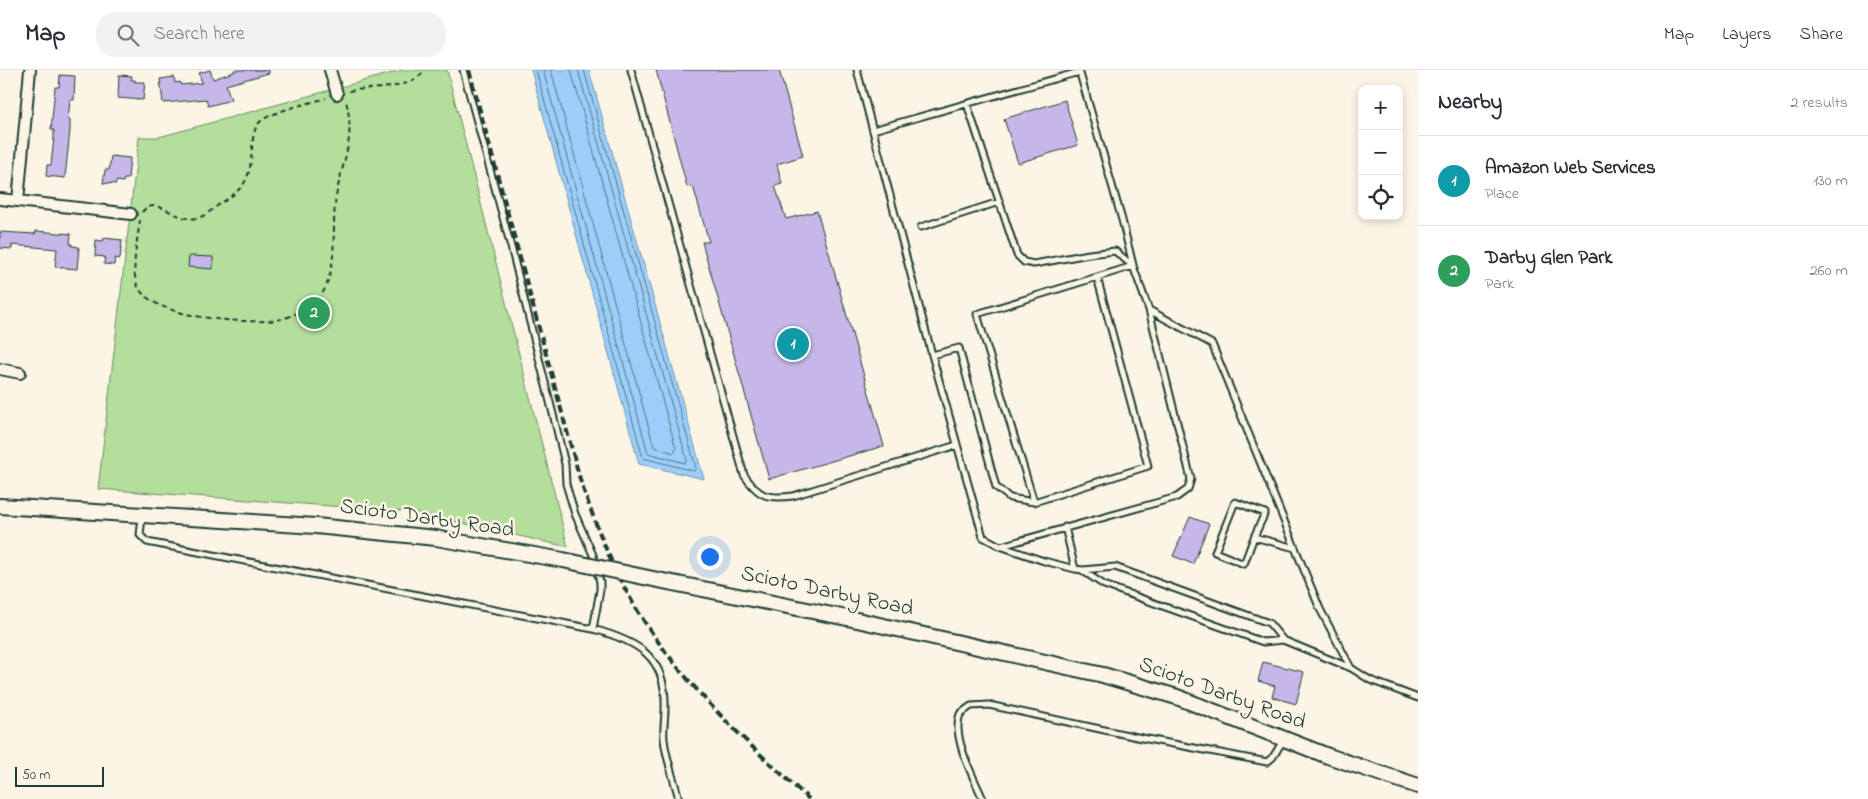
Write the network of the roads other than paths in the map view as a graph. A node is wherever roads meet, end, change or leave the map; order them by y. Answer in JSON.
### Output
{"nodes":[{"id":1,"x":30,"y":70,"type":"edge"},
{"id":2,"x":330,"y":70,"type":"edge"},
{"id":3,"x":462,"y":70,"type":"edge"},
{"id":4,"x":631,"y":70,"type":"edge"},
{"id":5,"x":857,"y":70,"type":"edge"},
{"id":6,"x":1079,"y":71,"type":"edge"},
{"id":7,"x":340,"y":94,"type":"road end"},
{"id":8,"x":968,"y":104,"type":"junction"},
{"id":9,"x":873,"y":130,"type":"junction"},
{"id":10,"x":0,"y":199,"type":"edge"},
{"id":11,"x":18,"y":200,"type":"junction"},
{"id":12,"x":1000,"y":202,"type":"junction"},
{"id":13,"x":131,"y":214,"type":"dead end"},
{"id":14,"x":921,"y":227,"type":"dead end"},
{"id":15,"x":1133,"y":266,"type":"junction"},
{"id":16,"x":1097,"y":278,"type":"junction"},
{"id":17,"x":1149,"y":310,"type":"junction"},
{"id":18,"x":932,"y":355,"type":"junction"},
{"id":19,"x":0,"y":369,"type":"edge"},
{"id":20,"x":20,"y":373,"type":"dead end"},
{"id":21,"x":957,"y":445,"type":"junction"},
{"id":22,"x":1034,"y":502,"type":"junction"},
{"id":23,"x":0,"y":506,"type":"edge"},
{"id":24,"x":142,"y":515,"type":"junction"},
{"id":25,"x":1064,"y":527,"type":"junction"},
{"id":26,"x":1254,"y":537,"type":"junction"},
{"id":27,"x":1000,"y":546,"type":"junction"},
{"id":28,"x":1295,"y":548,"type":"junction"},
{"id":29,"x":1075,"y":569,"type":"junction"},
{"id":30,"x":1083,"y":570,"type":"junction"},
{"id":31,"x":593,"y":629,"type":"junction"},
{"id":32,"x":1283,"y":640,"type":"junction"},
{"id":33,"x":1351,"y":668,"type":"junction"},
{"id":34,"x":1418,"y":698,"type":"edge"},
{"id":35,"x":1285,"y":738,"type":"junction"},
{"id":36,"x":1418,"y":786,"type":"edge"},
{"id":37,"x":679,"y":799,"type":"edge"},
{"id":38,"x":983,"y":799,"type":"edge"}],
"edges":[{"from":1,"to":11,"type":"street"},
{"from":2,"to":7,"type":"street"},
{"from":3,"to":31,"type":"lane"},
{"from":4,"to":21,"type":"lane"},
{"from":5,"to":9,"type":"lane"},
{"from":6,"to":8,"type":"lane"},
{"from":6,"to":15,"type":"lane"},
{"from":8,"to":9,"type":"lane"},
{"from":8,"to":12,"type":"lane"},
{"from":9,"to":18,"type":"lane"},
{"from":10,"to":11,"type":"street"},
{"from":11,"to":13,"type":"street"},
{"from":12,"to":14,"type":"lane"},
{"from":12,"to":15,"type":"lane"},
{"from":15,"to":16,"type":"lane"},
{"from":15,"to":17,"type":"lane"},
{"from":16,"to":22,"type":"lane"},
{"from":16,"to":22,"type":"lane"},
{"from":17,"to":25,"type":"lane"},
{"from":17,"to":28,"type":"lane"},
{"from":18,"to":21,"type":"lane"},
{"from":18,"to":22,"type":"lane"},
{"from":19,"to":20,"type":"street"},
{"from":21,"to":27,"type":"lane"},
{"from":23,"to":24,"type":"main road","name":"Scioto Darby Road"},
{"from":24,"to":31,"type":"lane"},
{"from":24,"to":35,"type":"main road","name":"Scioto Darby Road","bridge":true},
{"from":25,"to":27,"type":"lane"},
{"from":25,"to":29,"type":"lane"},
{"from":26,"to":26,"type":"lane"},
{"from":26,"to":28,"type":"lane"},
{"from":27,"to":29,"type":"lane"},
{"from":28,"to":33,"type":"lane"},
{"from":29,"to":30,"type":"lane"},
{"from":30,"to":32,"type":"lane"},
{"from":30,"to":32,"type":"lane"},
{"from":31,"to":37,"type":"lane"},
{"from":32,"to":33,"type":"lane"},
{"from":33,"to":34,"type":"lane"},
{"from":35,"to":36,"type":"main road","name":"Scioto Darby Road"},
{"from":35,"to":38,"type":"lane"}]}
